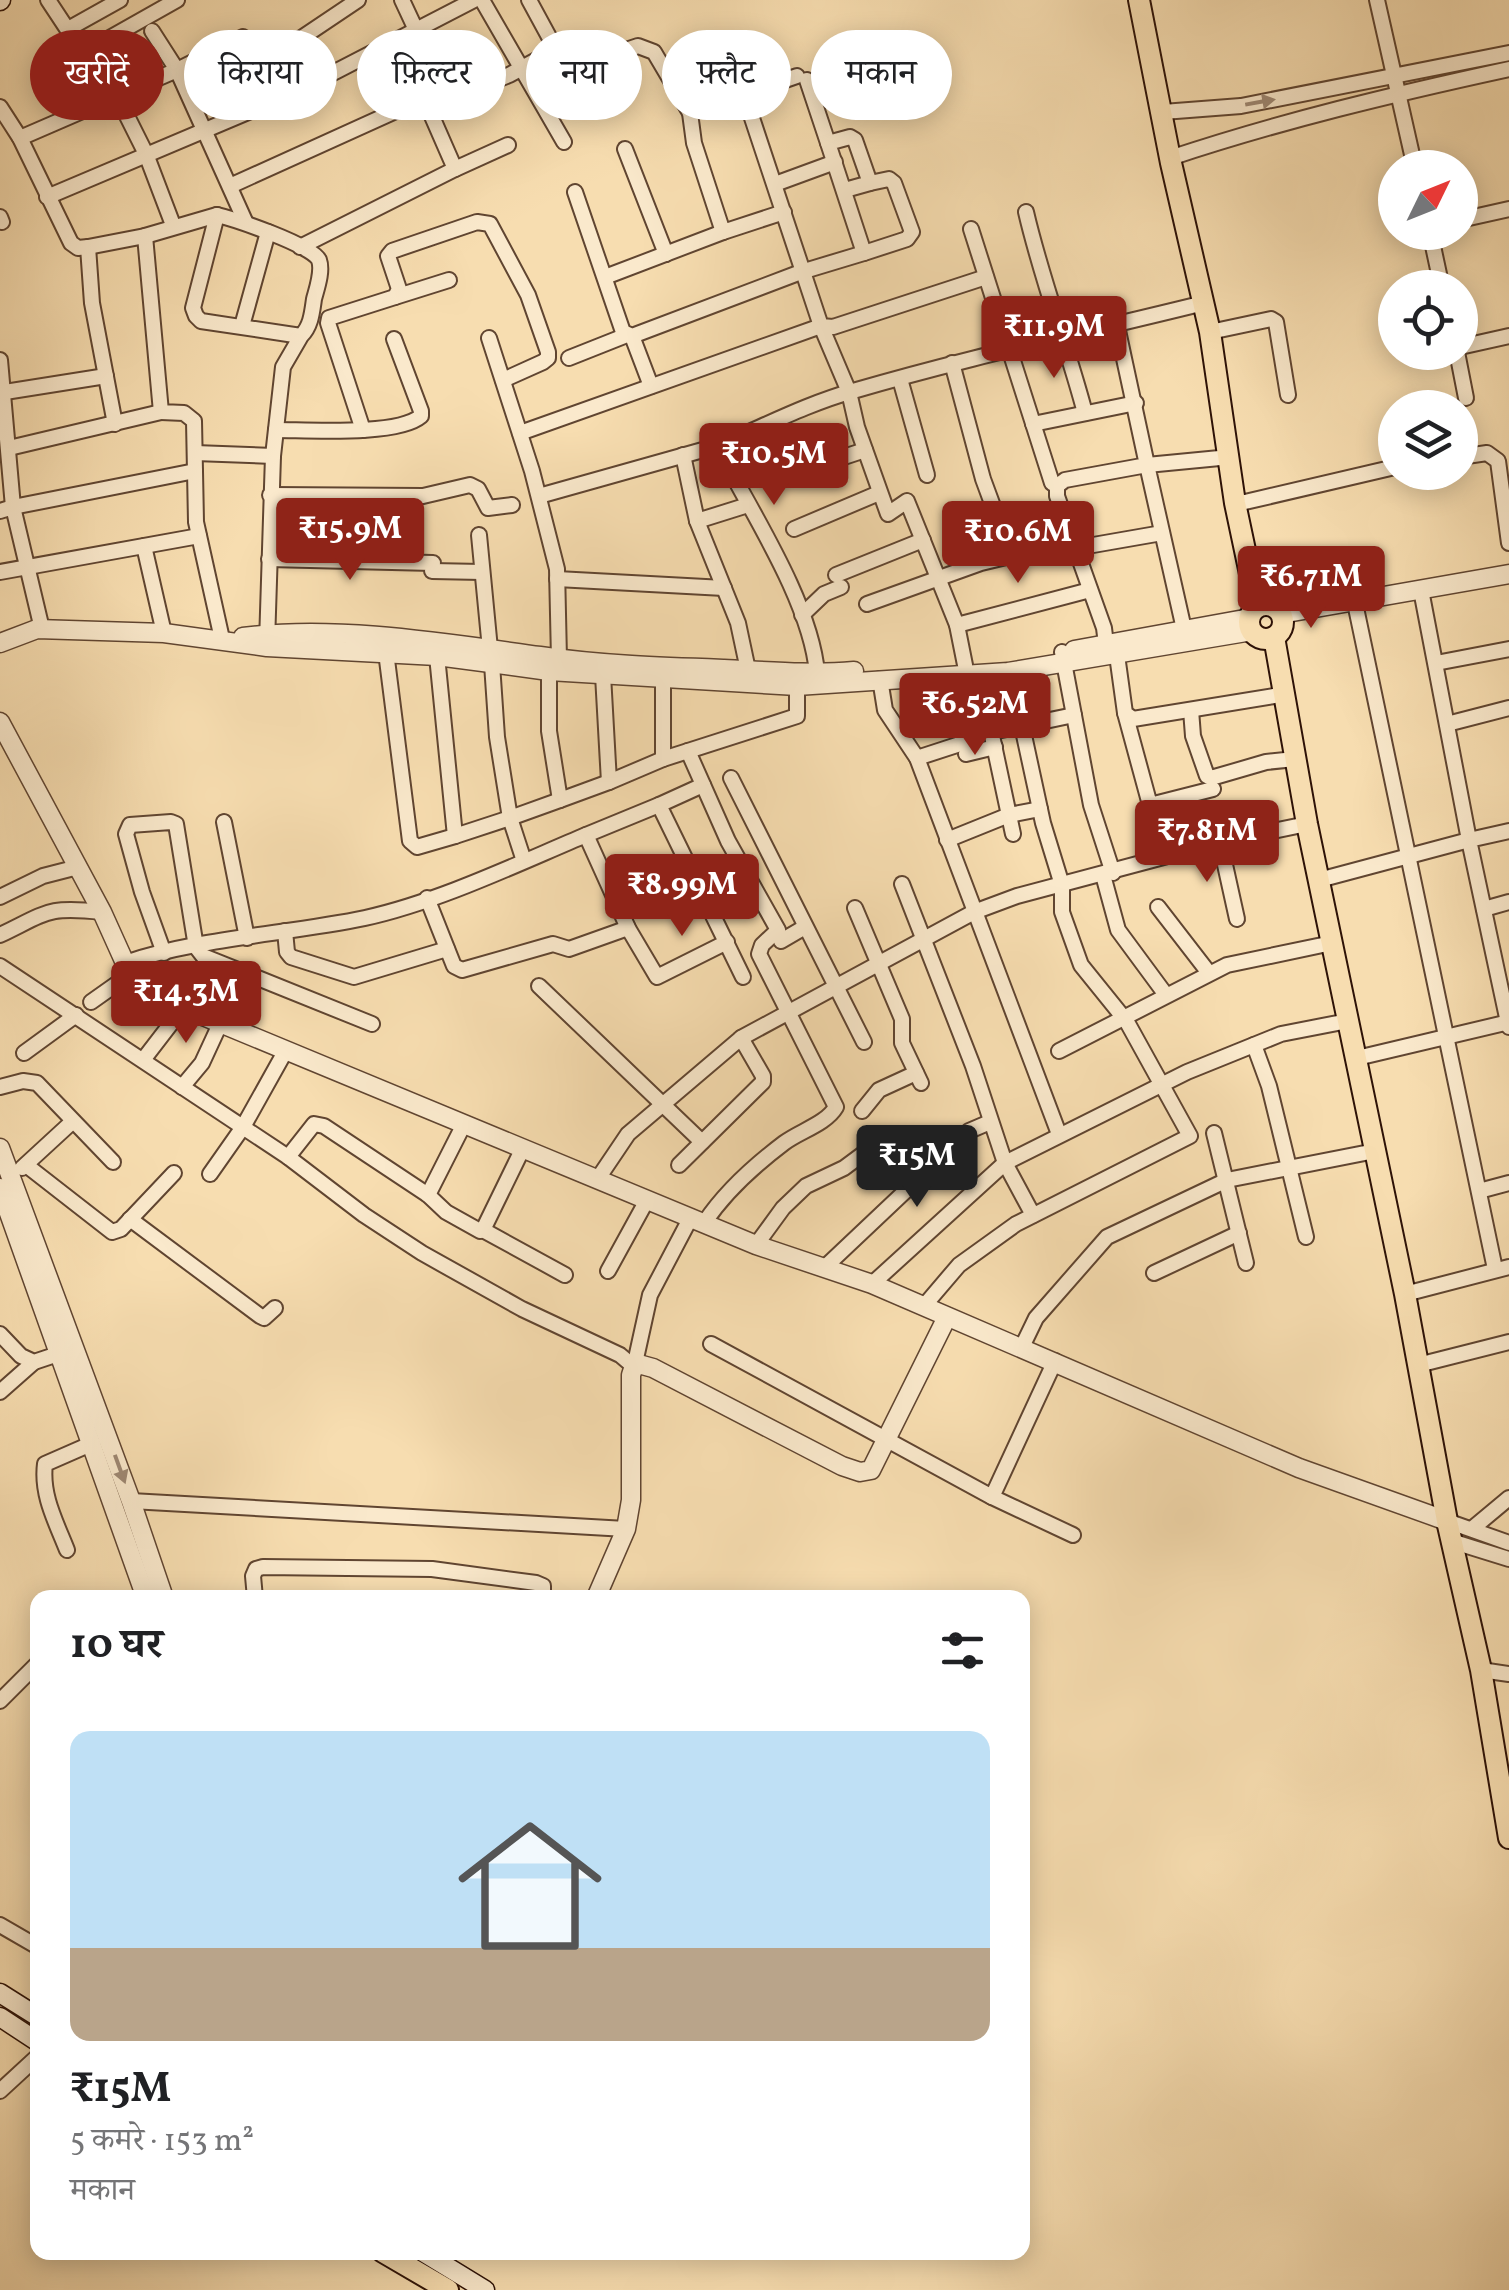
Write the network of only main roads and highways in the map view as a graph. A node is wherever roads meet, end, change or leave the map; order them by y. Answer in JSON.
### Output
{"nodes":[{"id":1,"x":1138,"y":0,"type":"edge"},
{"id":2,"x":1230,"y":457,"type":"junction"},
{"id":3,"x":1266,"y":622,"type":"junction"},
{"id":4,"x":1294,"y":759,"type":"junction"},
{"id":5,"x":1504,"y":1783,"type":"edge"},
{"id":6,"x":1509,"y":1838,"type":"edge"},
{"id":7,"x":397,"y":2260,"type":"edge"},
{"id":8,"x":448,"y":2290,"type":"edge"}],
"edges":[{"from":1,"to":2,"type":"main road"},
{"from":2,"to":3,"type":"main road"},
{"from":2,"to":3,"type":"main road"},
{"from":3,"to":4,"type":"main road"},
{"from":3,"to":4,"type":"main road"},
{"from":4,"to":5,"type":"main road"},
{"from":5,"to":6,"type":"main road"},
{"from":7,"to":8,"type":"main road"}]}
